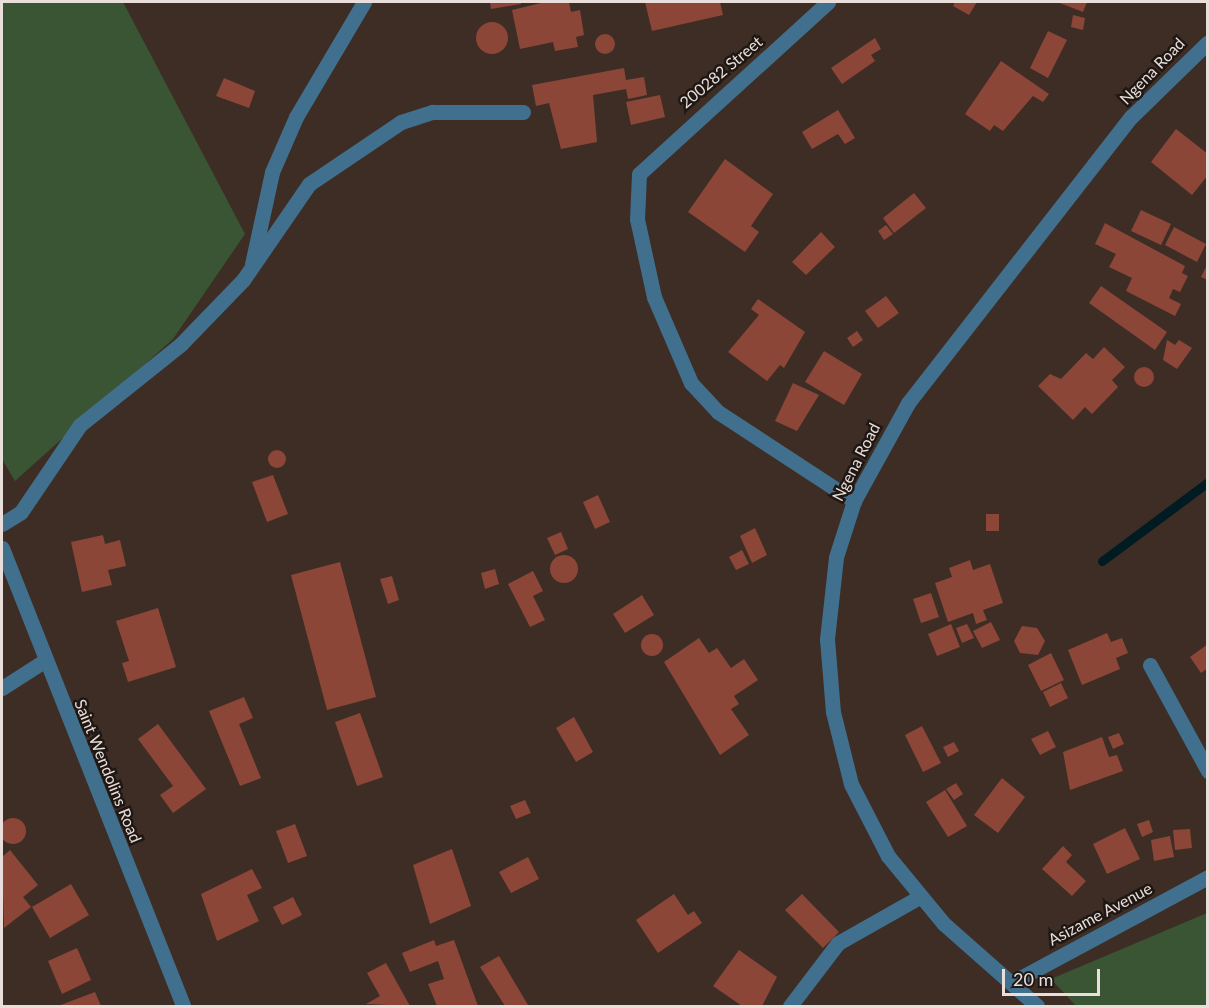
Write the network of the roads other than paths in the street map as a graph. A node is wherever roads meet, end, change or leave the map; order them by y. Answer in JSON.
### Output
{"nodes":[{"id":1,"x":364,"y":2,"type":"edge"},
{"id":2,"x":828,"y":2,"type":"edge"},
{"id":3,"x":1208,"y":42,"type":"edge"},
{"id":4,"x":523,"y":112,"type":"dead end"},
{"id":5,"x":251,"y":268,"type":"junction"},
{"id":6,"x":854,"y":501,"type":"junction"},
{"id":7,"x":2,"y":524,"type":"edge"},
{"id":8,"x":2,"y":548,"type":"edge"},
{"id":9,"x":44,"y":661,"type":"junction"},
{"id":10,"x":1150,"y":665,"type":"dead end"},
{"id":11,"x":2,"y":688,"type":"edge"},
{"id":12,"x":1208,"y":771,"type":"edge"},
{"id":13,"x":1208,"y":877,"type":"edge"},
{"id":14,"x":921,"y":896,"type":"junction"},
{"id":15,"x":1011,"y":983,"type":"junction"},
{"id":16,"x":183,"y":1006,"type":"edge"},
{"id":17,"x":790,"y":1006,"type":"edge"},
{"id":18,"x":1037,"y":1006,"type":"edge"}],
"edges":[{"from":1,"to":5,"type":"street"},
{"from":2,"to":6,"type":"street","name":"200282 Street"},
{"from":3,"to":6,"type":"street","name":"Ngena Road"},
{"from":4,"to":5,"type":"street"},
{"from":5,"to":7,"type":"street"},
{"from":6,"to":14,"type":"street","name":"Ngena Road"},
{"from":8,"to":9,"type":"street","name":"Saint Wendolins Road"},
{"from":9,"to":11,"type":"street"},
{"from":9,"to":16,"type":"street","name":"Saint Wendolins Road"},
{"from":10,"to":12,"type":"street"},
{"from":13,"to":15,"type":"street","name":"Asizame Avenue"},
{"from":14,"to":15,"type":"street","name":"Ngena Road"},
{"from":14,"to":17,"type":"street"},
{"from":15,"to":18,"type":"street","name":"Ngena Road"}]}
